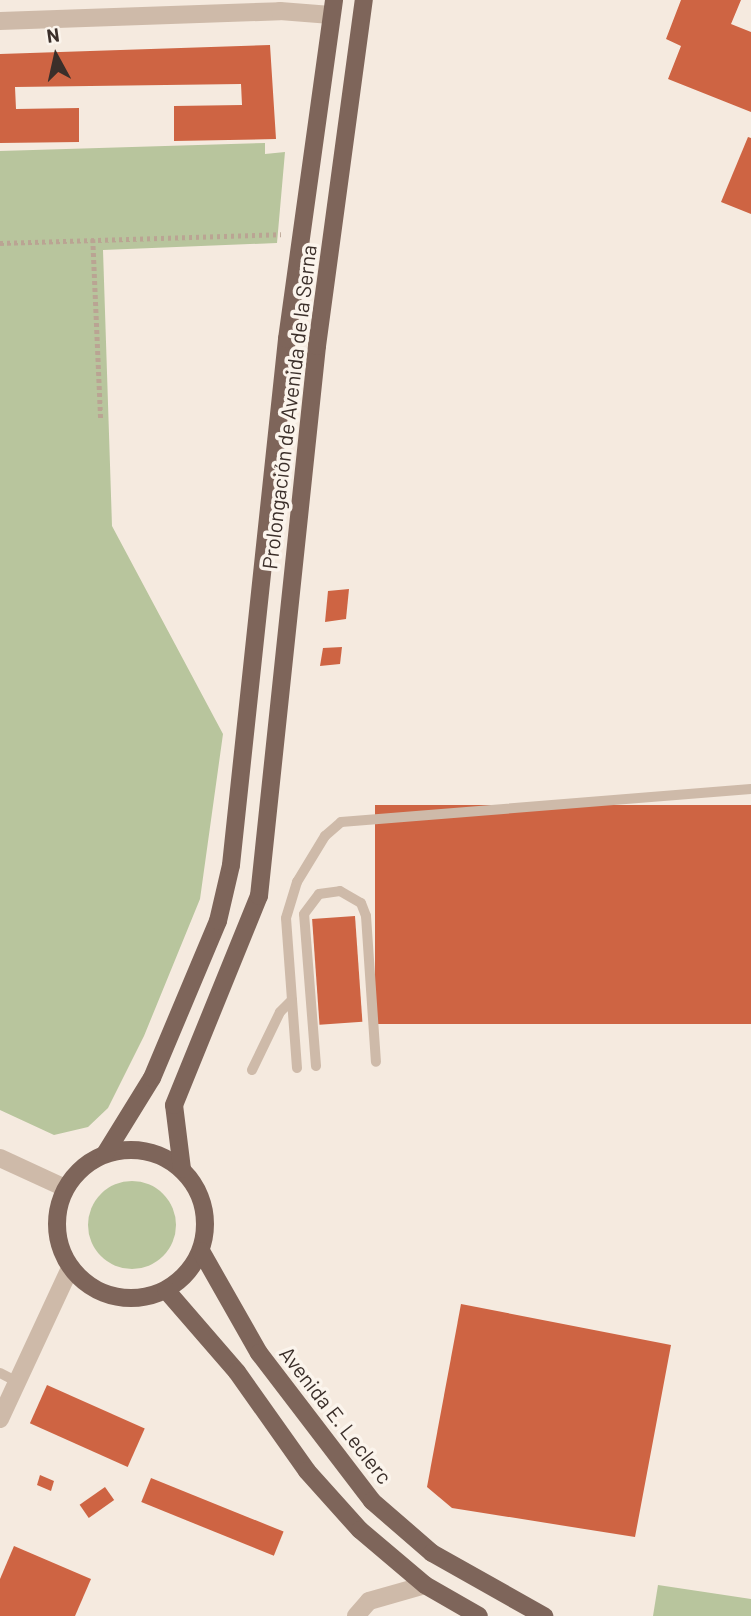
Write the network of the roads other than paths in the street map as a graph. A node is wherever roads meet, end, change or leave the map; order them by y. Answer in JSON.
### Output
{"nodes":[{"id":1,"x":364,"y":0,"type":"edge"},
{"id":2,"x":333,"y":8,"type":"edge"},
{"id":3,"x":0,"y":21,"type":"edge"},
{"id":4,"x":751,"y":789,"type":"edge"},
{"id":5,"x":292,"y":1000,"type":"junction"},
{"id":6,"x":376,"y":1062,"type":"dead end"},
{"id":7,"x":316,"y":1066,"type":"dead end"},
{"id":8,"x":298,"y":1068,"type":"dead end"},
{"id":9,"x":252,"y":1070,"type":"dead end"},
{"id":10,"x":105,"y":1154,"type":"junction"},
{"id":11,"x":0,"y":1158,"type":"edge"},
{"id":12,"x":182,"y":1169,"type":"junction"},
{"id":13,"x":65,"y":1188,"type":"junction"},
{"id":14,"x":201,"y":1251,"type":"junction"},
{"id":15,"x":70,"y":1268,"type":"junction"},
{"id":16,"x":166,"y":1290,"type":"junction"},
{"id":17,"x":8,"y":1377,"type":"edge"},
{"id":18,"x":0,"y":1419,"type":"edge"},
{"id":19,"x":425,"y":1585,"type":"junction"},
{"id":20,"x":356,"y":1616,"type":"edge"},
{"id":21,"x":479,"y":1616,"type":"edge"},
{"id":22,"x":544,"y":1616,"type":"edge"}],
"edges":[{"from":1,"to":12,"type":"main road","name":"Prolongación de Avenida de la Serna"},
{"from":2,"to":3,"type":"street"},
{"from":2,"to":10,"type":"main road","name":"Prolongación de Avenida de la Serna"},
{"from":4,"to":5,"type":"lane"},
{"from":5,"to":8,"type":"lane"},
{"from":5,"to":9,"type":"lane"},
{"from":6,"to":7,"type":"lane"},
{"from":10,"to":12,"type":"main road"},
{"from":10,"to":13,"type":"main road"},
{"from":11,"to":13,"type":"street"},
{"from":12,"to":14,"type":"main road"},
{"from":13,"to":15,"type":"main road"},
{"from":14,"to":16,"type":"main road"},
{"from":14,"to":22,"type":"main road","name":"Avenida E. Leclerc"},
{"from":15,"to":16,"type":"main road"},
{"from":15,"to":17,"type":"street"},
{"from":16,"to":19,"type":"main road"},
{"from":17,"to":18,"type":"street"},
{"from":19,"to":20,"type":"street"},
{"from":19,"to":21,"type":"main road"}]}
